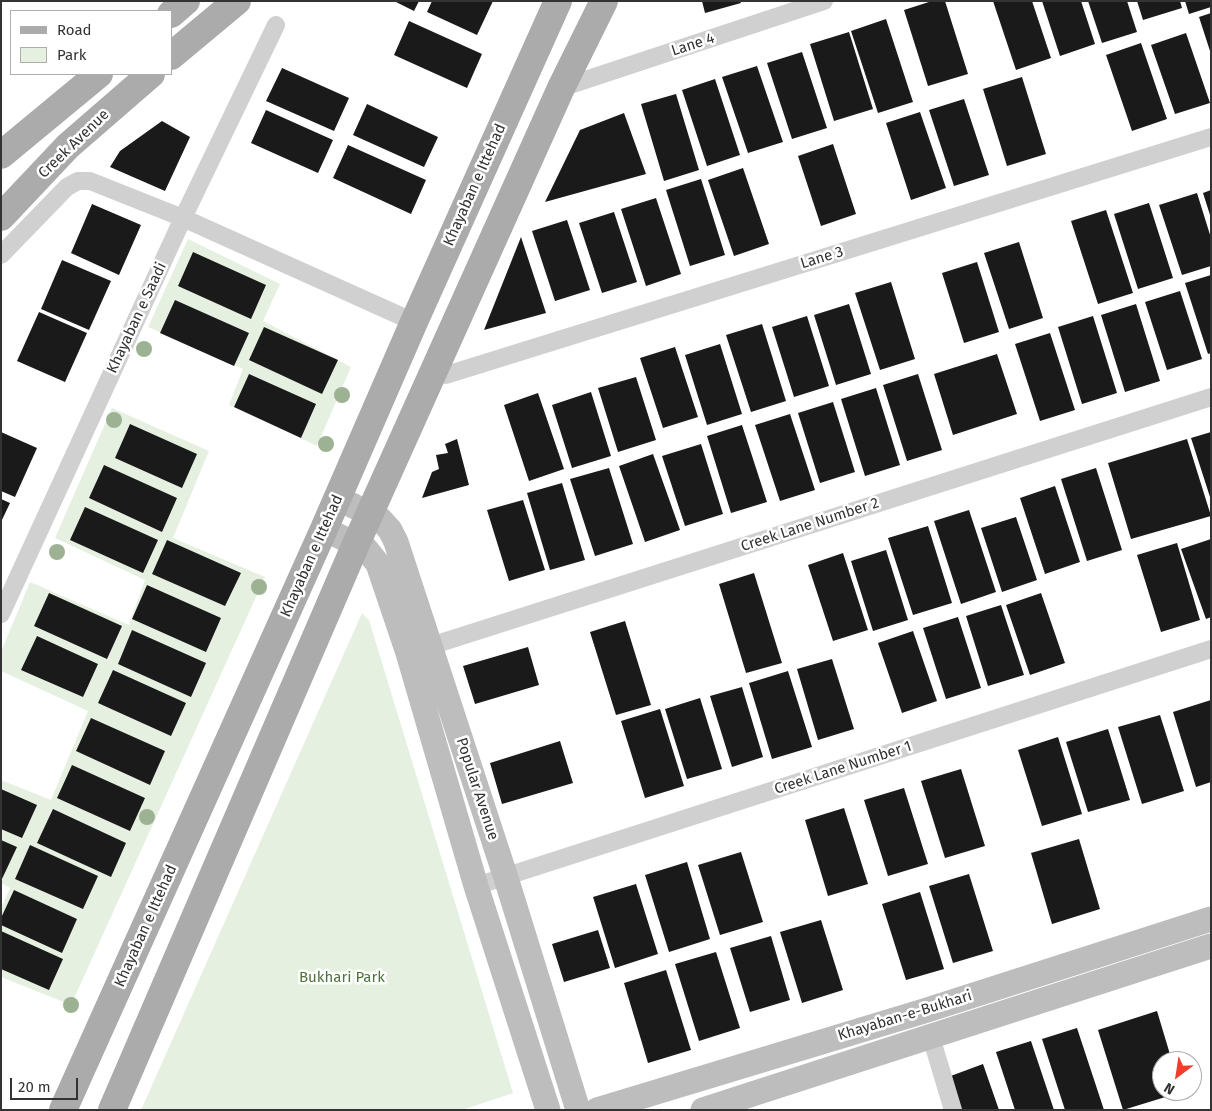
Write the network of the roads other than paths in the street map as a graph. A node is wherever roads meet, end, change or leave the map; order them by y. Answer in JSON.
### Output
{"nodes":[{"id":1,"x":186,"y":1,"type":"edge"},
{"id":2,"x":237,"y":1,"type":"edge"},
{"id":3,"x":558,"y":1,"type":"edge"},
{"id":4,"x":604,"y":1,"type":"edge"},
{"id":5,"x":824,"y":1,"type":"edge"},
{"id":6,"x":172,"y":13,"type":"edge"},
{"id":7,"x":276,"y":25,"type":"dead end"},
{"id":8,"x":172,"y":55,"type":"edge"},
{"id":9,"x":98,"y":75,"type":"edge"},
{"id":10,"x":150,"y":75,"type":"edge"},
{"id":11,"x":561,"y":88,"type":"junction"},
{"id":12,"x":1211,"y":137,"type":"edge"},
{"id":13,"x":1,"y":155,"type":"edge"},
{"id":14,"x":1,"y":217,"type":"edge"},
{"id":15,"x":183,"y":218,"type":"junction"},
{"id":16,"x":1,"y":255,"type":"edge"},
{"id":17,"x":414,"y":322,"type":"junction"},
{"id":18,"x":433,"y":371,"type":"junction"},
{"id":19,"x":1211,"y":397,"type":"edge"},
{"id":20,"x":338,"y":498,"type":"junction"},
{"id":21,"x":370,"y":514,"type":"junction"},
{"id":22,"x":324,"y":529,"type":"junction"},
{"id":23,"x":356,"y":544,"type":"junction"},
{"id":24,"x":1,"y":614,"type":"edge"},
{"id":25,"x":1211,"y":649,"type":"edge"},
{"id":26,"x":420,"y":650,"type":"junction"},
{"id":27,"x":506,"y":878,"type":"junction"},
{"id":28,"x":476,"y":886,"type":"junction"},
{"id":29,"x":1211,"y":919,"type":"edge"},
{"id":30,"x":1211,"y":946,"type":"edge"},
{"id":31,"x":931,"y":1037,"type":"junction"},
{"id":32,"x":63,"y":1110,"type":"edge"},
{"id":33,"x":112,"y":1110,"type":"edge"},
{"id":34,"x":548,"y":1110,"type":"edge"},
{"id":35,"x":578,"y":1110,"type":"edge"},
{"id":36,"x":597,"y":1110,"type":"edge"},
{"id":37,"x":704,"y":1110,"type":"edge"},
{"id":38,"x":953,"y":1110,"type":"edge"}],
"edges":[{"from":1,"to":6,"type":"main road"},
{"from":2,"to":8,"type":"main road"},
{"from":3,"to":17,"type":"main road","name":"Khayaban e Ittehad"},
{"from":4,"to":11,"type":"main road"},
{"from":5,"to":11,"type":"street","name":"Lane 4"},
{"from":7,"to":15,"type":"street","name":"Khayaban e Saadi"},
{"from":9,"to":13,"type":"main road"},
{"from":10,"to":14,"type":"main road","name":"Creek Avenue"},
{"from":11,"to":18,"type":"main road"},
{"from":12,"to":18,"type":"street","name":"Lane 3"},
{"from":15,"to":16,"type":"street"},
{"from":15,"to":17,"type":"street"},
{"from":15,"to":24,"type":"street","name":"Khayaban e Saadi"},
{"from":17,"to":20,"type":"main road","name":"Khayaban e Ittehad"},
{"from":18,"to":21,"type":"main road"},
{"from":19,"to":26,"type":"street","name":"Creek Lane Number 2"},
{"from":20,"to":21,"type":"street","name":"Popular Avenue"},
{"from":20,"to":22,"type":"main road","name":"Khayaban e Ittehad"},
{"from":21,"to":23,"type":"main road"},
{"from":21,"to":26,"type":"street","name":"Popular Avenue"},
{"from":22,"to":23,"type":"street","name":"Popular Avenue"},
{"from":22,"to":32,"type":"main road","name":"Khayaban e Ittehad"},
{"from":23,"to":26,"type":"street","name":"Popular Avenue"},
{"from":23,"to":33,"type":"main road"},
{"from":25,"to":27,"type":"street","name":"Creek Lane Number 1"},
{"from":26,"to":27,"type":"street","name":"Popular Avenue"},
{"from":26,"to":28,"type":"street","name":"Popular Avenue"},
{"from":27,"to":28,"type":"street","name":"Creek Lane Number 1"},
{"from":27,"to":35,"type":"street","name":"Popular Avenue"},
{"from":28,"to":34,"type":"street","name":"Popular Avenue"},
{"from":29,"to":36,"type":"street","name":"Khayaban-e-Bukhari"},
{"from":30,"to":31,"type":"street","name":"Khayaban-e-Bukhari"},
{"from":31,"to":37,"type":"street","name":"Khayaban-e-Bukhari"},
{"from":31,"to":38,"type":"street"}]}
